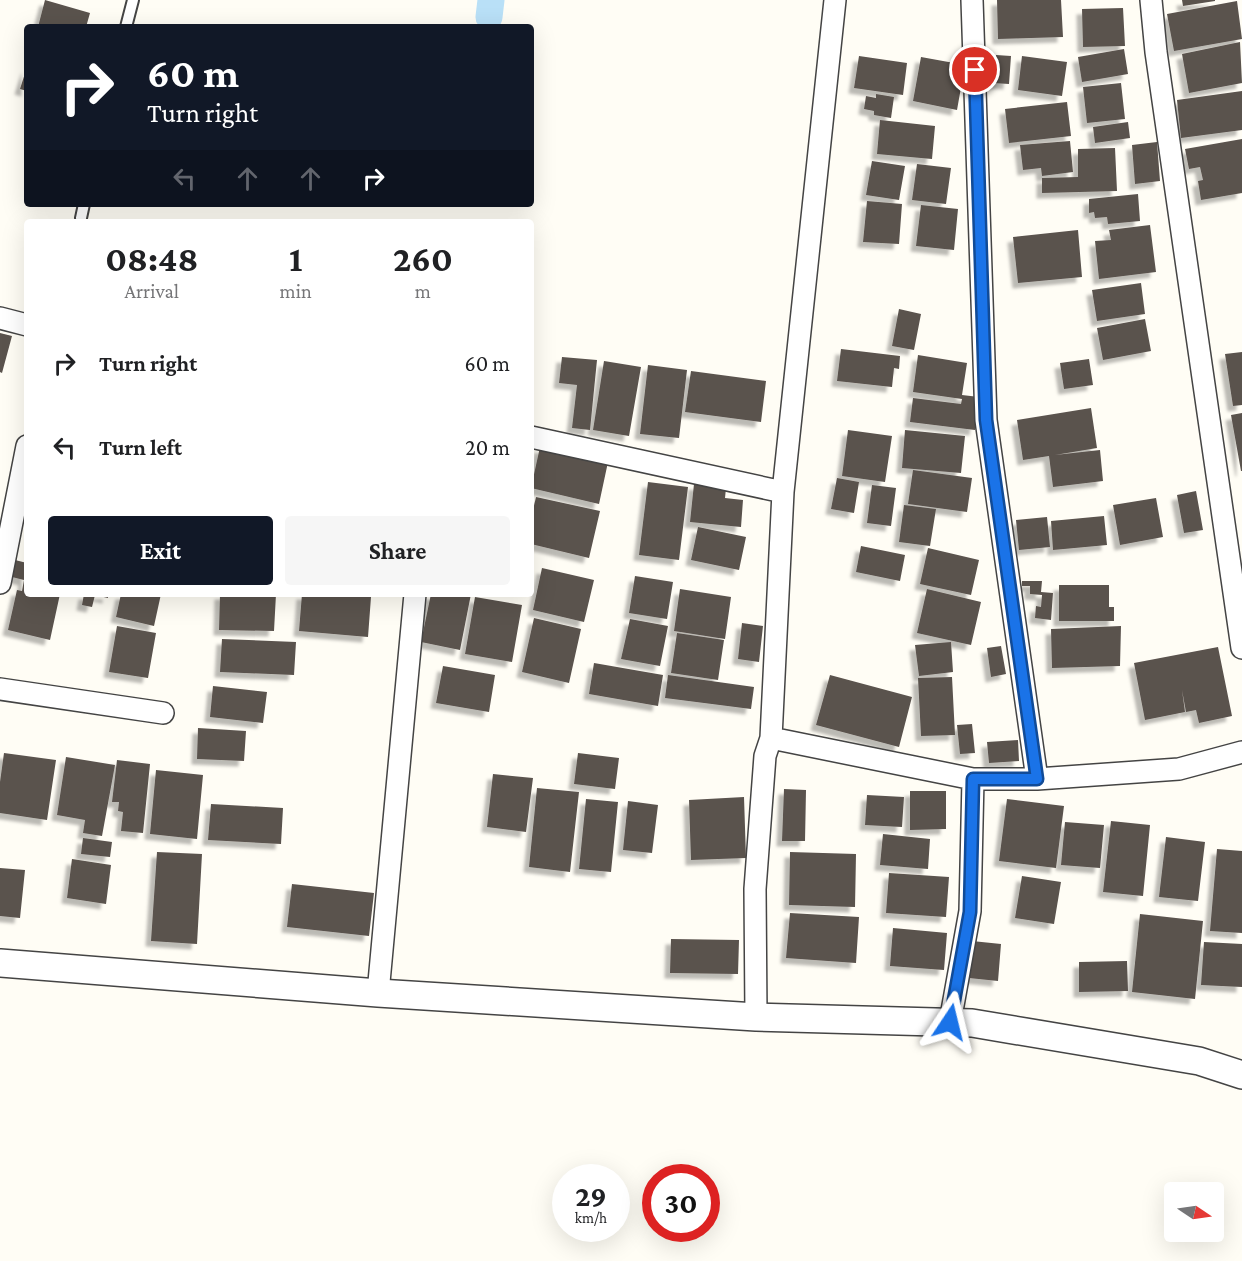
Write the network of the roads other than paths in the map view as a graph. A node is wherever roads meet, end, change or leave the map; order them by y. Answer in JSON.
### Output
{"nodes":[{"id":1,"x":133,"y":0,"type":"edge"},
{"id":2,"x":835,"y":0,"type":"edge"},
{"id":3,"x":972,"y":0,"type":"edge"},
{"id":4,"x":1151,"y":0,"type":"edge"},
{"id":5,"x":127,"y":24,"type":"edge"},
{"id":6,"x":83,"y":207,"type":"edge"},
{"id":7,"x":81,"y":218,"type":"dead end"},
{"id":8,"x":0,"y":318,"type":"edge"},
{"id":9,"x":24,"y":324,"type":"edge"},
{"id":10,"x":534,"y":437,"type":"edge"},
{"id":11,"x":24,"y":461,"type":"edge"},
{"id":12,"x":783,"y":492,"type":"junction"},
{"id":13,"x":0,"y":583,"type":"edge"},
{"id":14,"x":415,"y":597,"type":"edge"},
{"id":15,"x":1242,"y":648,"type":"edge"},
{"id":16,"x":0,"y":689,"type":"edge"},
{"id":17,"x":163,"y":713,"type":"dead end"},
{"id":18,"x":771,"y":738,"type":"junction"},
{"id":19,"x":1242,"y":752,"type":"edge"},
{"id":20,"x":973,"y":779,"type":"junction"},
{"id":21,"x":1037,"y":779,"type":"junction"},
{"id":22,"x":0,"y":963,"type":"edge"},
{"id":23,"x":378,"y":993,"type":"junction"},
{"id":24,"x":756,"y":1017,"type":"junction"},
{"id":25,"x":950,"y":1022,"type":"junction"},
{"id":26,"x":1242,"y":1076,"type":"edge"}],
"edges":[{"from":1,"to":5,"type":"lane"},
{"from":2,"to":12,"type":"street"},
{"from":3,"to":21,"type":"street"},
{"from":4,"to":15,"type":"street"},
{"from":6,"to":7,"type":"lane"},
{"from":8,"to":9,"type":"street"},
{"from":10,"to":12,"type":"street"},
{"from":11,"to":13,"type":"street"},
{"from":12,"to":18,"type":"street"},
{"from":14,"to":23,"type":"street"},
{"from":16,"to":17,"type":"street"},
{"from":18,"to":20,"type":"street"},
{"from":18,"to":24,"type":"street"},
{"from":19,"to":21,"type":"street"},
{"from":20,"to":21,"type":"street"},
{"from":20,"to":25,"type":"street"},
{"from":22,"to":23,"type":"street"},
{"from":23,"to":24,"type":"street"},
{"from":24,"to":25,"type":"street"},
{"from":25,"to":26,"type":"street"}]}
